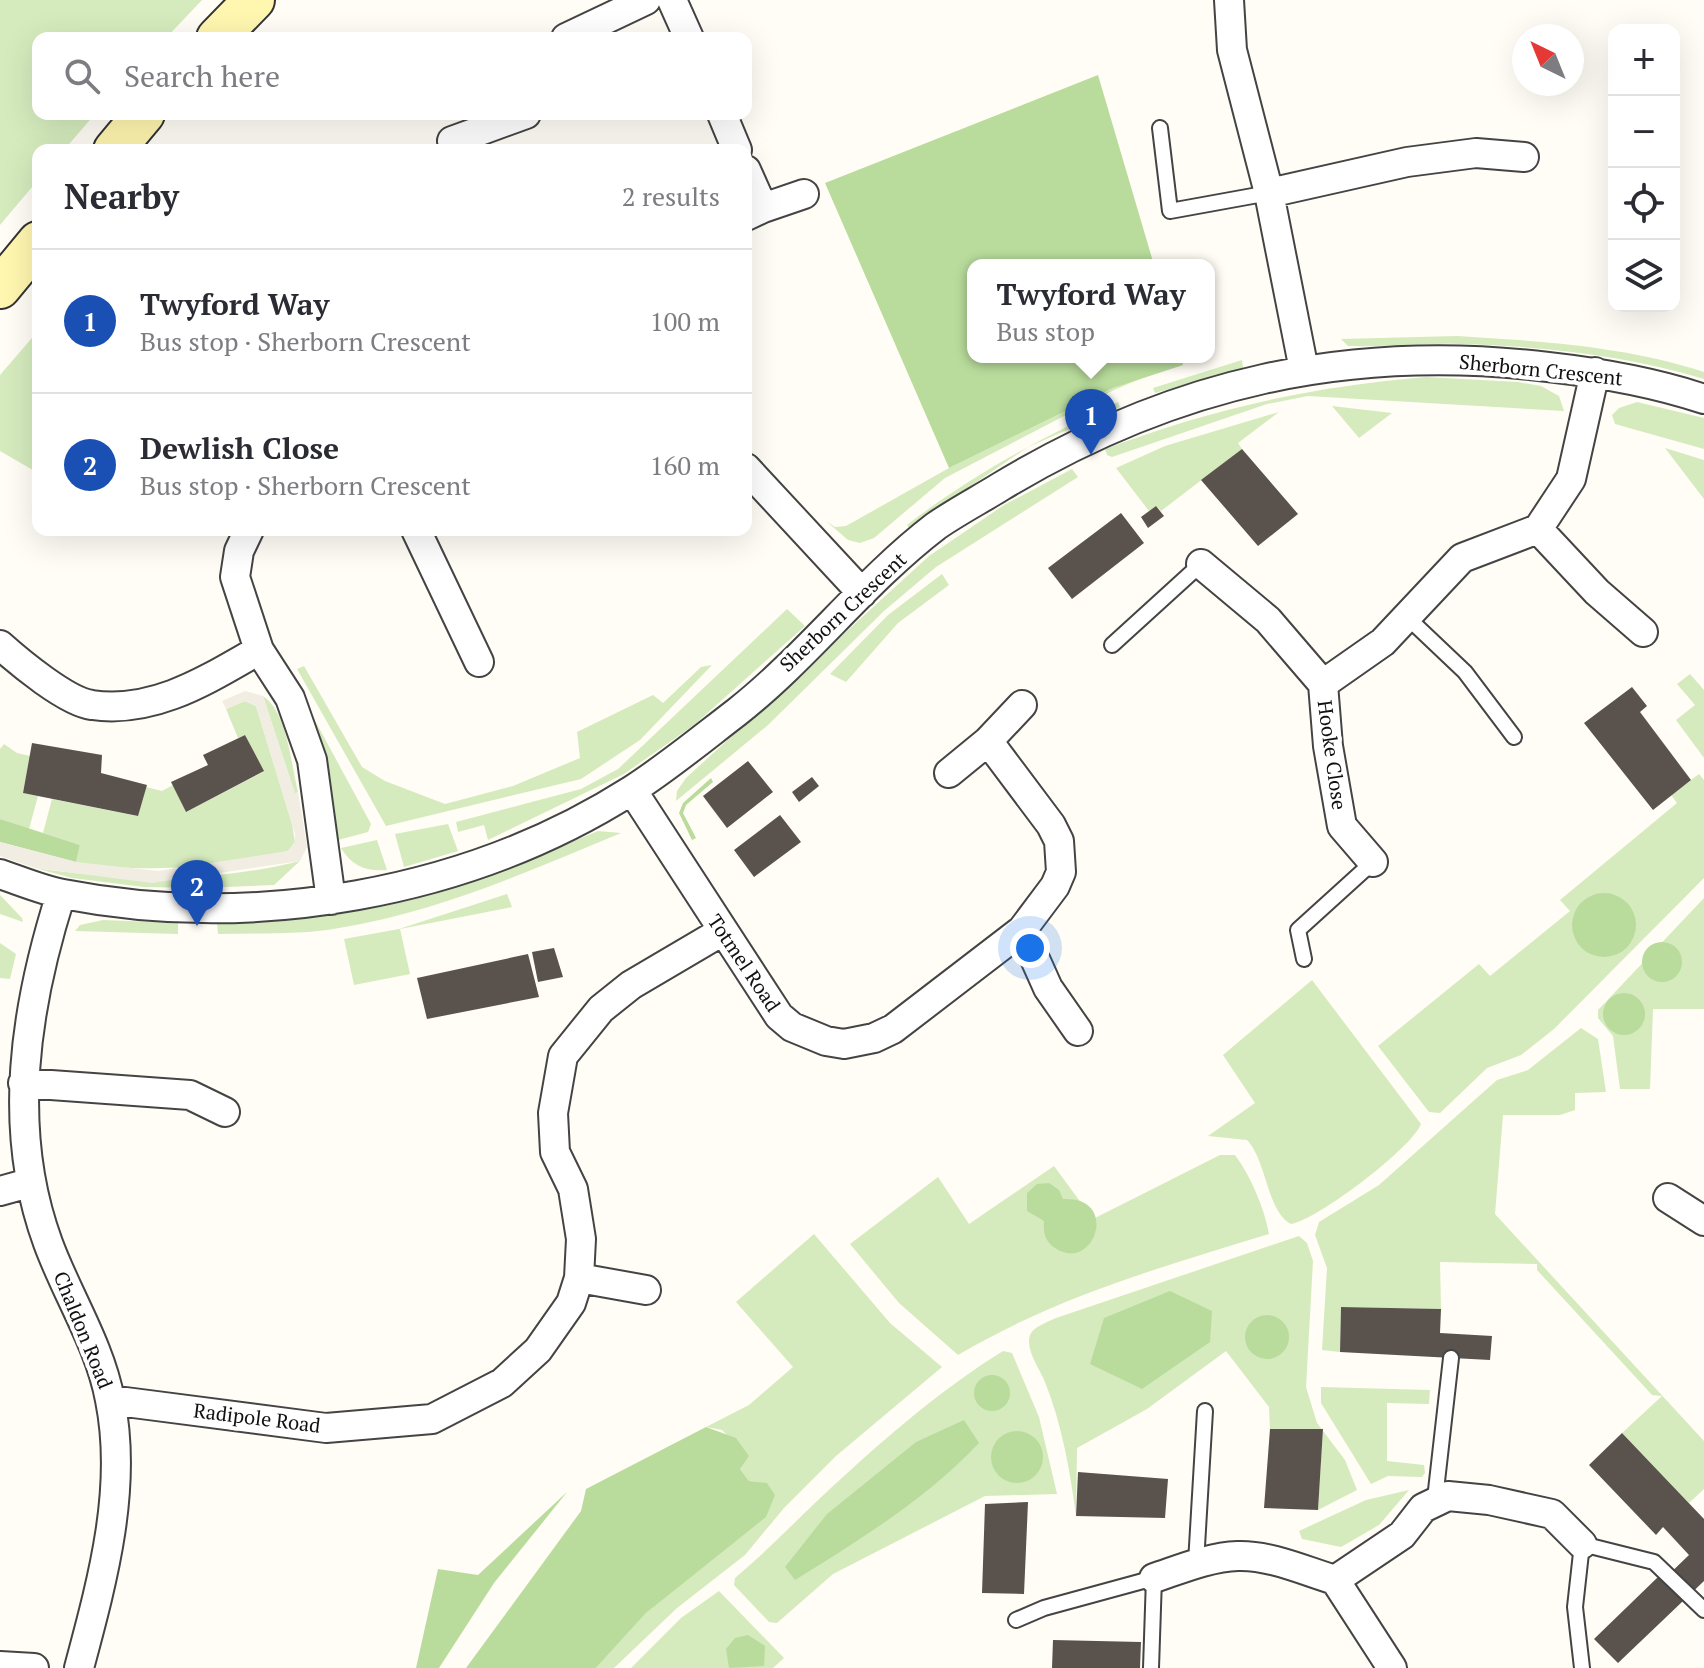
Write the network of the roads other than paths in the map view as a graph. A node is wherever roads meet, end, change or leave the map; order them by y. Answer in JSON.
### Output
{"nodes":[{"id":1,"x":254,"y":0,"type":"edge"},
{"id":2,"x":646,"y":0,"type":"edge"},
{"id":3,"x":672,"y":0,"type":"edge"},
{"id":4,"x":1229,"y":0,"type":"edge"},
{"id":5,"x":223,"y":32,"type":"edge"},
{"id":6,"x":579,"y":32,"type":"edge"},
{"id":7,"x":686,"y":32,"type":"edge"},
{"id":8,"x":139,"y":120,"type":"edge"},
{"id":9,"x":510,"y":120,"type":"edge"},
{"id":10,"x":724,"y":120,"type":"edge"},
{"id":11,"x":1160,"y":128,"type":"dead end"},
{"id":12,"x":452,"y":141,"type":"dead end"},
{"id":13,"x":119,"y":144,"type":"edge"},
{"id":14,"x":734,"y":144,"type":"edge"},
{"id":15,"x":1524,"y":157,"type":"dead end"},
{"id":16,"x":1269,"y":193,"type":"junction"},
{"id":17,"x":804,"y":194,"type":"dead end"},
{"id":18,"x":754,"y":212,"type":"edge"},
{"id":19,"x":32,"y":249,"type":"edge"},
{"id":20,"x":0,"y":288,"type":"edge"},
{"id":21,"x":1304,"y":370,"type":"junction"},
{"id":22,"x":1595,"y":372,"type":"junction"},
{"id":23,"x":1704,"y":399,"type":"edge"},
{"id":24,"x":752,"y":474,"type":"edge"},
{"id":25,"x":1538,"y":529,"type":"junction"},
{"id":26,"x":246,"y":536,"type":"edge"},
{"id":27,"x":419,"y":536,"type":"edge"},
{"id":28,"x":1201,"y":564,"type":"joint"},
{"id":29,"x":862,"y":593,"type":"junction"},
{"id":30,"x":1407,"y":617,"type":"junction"},
{"id":31,"x":1643,"y":632,"type":"dead end"},
{"id":32,"x":0,"y":645,"type":"edge"},
{"id":33,"x":1112,"y":645,"type":"dead end"},
{"id":34,"x":259,"y":650,"type":"junction"},
{"id":35,"x":479,"y":662,"type":"dead end"},
{"id":36,"x":1323,"y":684,"type":"junction"},
{"id":37,"x":1022,"y":705,"type":"dead end"},
{"id":38,"x":1514,"y":737,"type":"dead end"},
{"id":39,"x":988,"y":741,"type":"junction"},
{"id":40,"x":949,"y":773,"type":"dead end"},
{"id":41,"x":632,"y":790,"type":"junction"},
{"id":42,"x":1373,"y":862,"type":"joint"},
{"id":43,"x":0,"y":874,"type":"edge"},
{"id":44,"x":61,"y":894,"type":"junction"},
{"id":45,"x":331,"y":900,"type":"junction"},
{"id":46,"x":1022,"y":930,"type":"junction"},
{"id":47,"x":721,"y":932,"type":"junction"},
{"id":48,"x":1304,"y":959,"type":"dead end"},
{"id":49,"x":1078,"y":1031,"type":"dead end"},
{"id":50,"x":23,"y":1083,"type":"junction"},
{"id":51,"x":225,"y":1112,"type":"dead end"},
{"id":52,"x":29,"y":1183,"type":"junction"},
{"id":53,"x":0,"y":1191,"type":"edge"},
{"id":54,"x":1668,"y":1198,"type":"dead end"},
{"id":55,"x":1704,"y":1221,"type":"edge"},
{"id":56,"x":579,"y":1278,"type":"junction"},
{"id":57,"x":646,"y":1290,"type":"dead end"},
{"id":58,"x":1451,"y":1358,"type":"dead end"},
{"id":59,"x":110,"y":1400,"type":"junction"},
{"id":60,"x":1205,"y":1411,"type":"dead end"},
{"id":61,"x":1435,"y":1499,"type":"junction"},
{"id":62,"x":1582,"y":1544,"type":"junction"},
{"id":63,"x":1196,"y":1563,"type":"junction"},
{"id":64,"x":1154,"y":1578,"type":"junction"},
{"id":65,"x":1335,"y":1580,"type":"junction"},
{"id":66,"x":1704,"y":1610,"type":"edge"},
{"id":67,"x":1016,"y":1620,"type":"dead end"},
{"id":68,"x":0,"y":1666,"type":"edge"},
{"id":69,"x":34,"y":1668,"type":"edge"},
{"id":70,"x":79,"y":1668,"type":"edge"},
{"id":71,"x":1151,"y":1668,"type":"edge"},
{"id":72,"x":1392,"y":1668,"type":"edge"},
{"id":73,"x":1582,"y":1668,"type":"edge"}],
"edges":[{"from":1,"to":5,"type":"main road"},
{"from":2,"to":6,"type":"street"},
{"from":3,"to":7,"type":"street"},
{"from":4,"to":16,"type":"street"},
{"from":8,"to":13,"type":"main road"},
{"from":9,"to":12,"type":"street"},
{"from":10,"to":14,"type":"street"},
{"from":11,"to":16,"type":"lane"},
{"from":15,"to":16,"type":"street"},
{"from":16,"to":21,"type":"street"},
{"from":17,"to":18,"type":"street"},
{"from":19,"to":20,"type":"main road"},
{"from":21,"to":22,"type":"street","name":"Sherborn Crescent"},
{"from":21,"to":29,"type":"street","name":"Sherborn Crescent"},
{"from":22,"to":23,"type":"street","name":"Sherborn Crescent"},
{"from":22,"to":25,"type":"street"},
{"from":24,"to":29,"type":"street"},
{"from":25,"to":30,"type":"street","name":"Hooke Close"},
{"from":25,"to":31,"type":"street"},
{"from":26,"to":34,"type":"street"},
{"from":27,"to":35,"type":"street"},
{"from":28,"to":33,"type":"lane"},
{"from":28,"to":36,"type":"street","name":"Hooke Close"},
{"from":29,"to":41,"type":"street","name":"Sherborn Crescent"},
{"from":30,"to":36,"type":"street","name":"Hooke Close"},
{"from":30,"to":38,"type":"lane"},
{"from":32,"to":34,"type":"street"},
{"from":34,"to":45,"type":"street"},
{"from":36,"to":42,"type":"street","name":"Hooke Close"},
{"from":37,"to":39,"type":"street"},
{"from":39,"to":40,"type":"street"},
{"from":39,"to":46,"type":"street","name":"Totmel Road"},
{"from":41,"to":45,"type":"street","name":"Sherborn Crescent"},
{"from":41,"to":47,"type":"street","name":"Totmel Road"},
{"from":42,"to":48,"type":"lane"},
{"from":43,"to":44,"type":"street","name":"Sherborn Crescent"},
{"from":44,"to":45,"type":"street","name":"Sherborn Crescent"},
{"from":44,"to":50,"type":"street","name":"Chaldon Road"},
{"from":46,"to":47,"type":"street","name":"Totmel Road"},
{"from":46,"to":49,"type":"street"},
{"from":47,"to":56,"type":"street","name":"Radipole Road"},
{"from":50,"to":51,"type":"street"},
{"from":50,"to":52,"type":"street","name":"Chaldon Road"},
{"from":52,"to":53,"type":"street"},
{"from":52,"to":59,"type":"street","name":"Chaldon Road"},
{"from":54,"to":55,"type":"street"},
{"from":56,"to":57,"type":"street"},
{"from":56,"to":59,"type":"street","name":"Radipole Road"},
{"from":58,"to":61,"type":"lane"},
{"from":59,"to":70,"type":"street","name":"Chaldon Road"},
{"from":60,"to":63,"type":"lane"},
{"from":61,"to":62,"type":"street"},
{"from":61,"to":65,"type":"street"},
{"from":62,"to":66,"type":"lane"},
{"from":62,"to":73,"type":"lane"},
{"from":63,"to":64,"type":"street"},
{"from":63,"to":65,"type":"street"},
{"from":64,"to":67,"type":"lane"},
{"from":64,"to":71,"type":"lane"},
{"from":65,"to":72,"type":"street"},
{"from":68,"to":69,"type":"street"}]}
